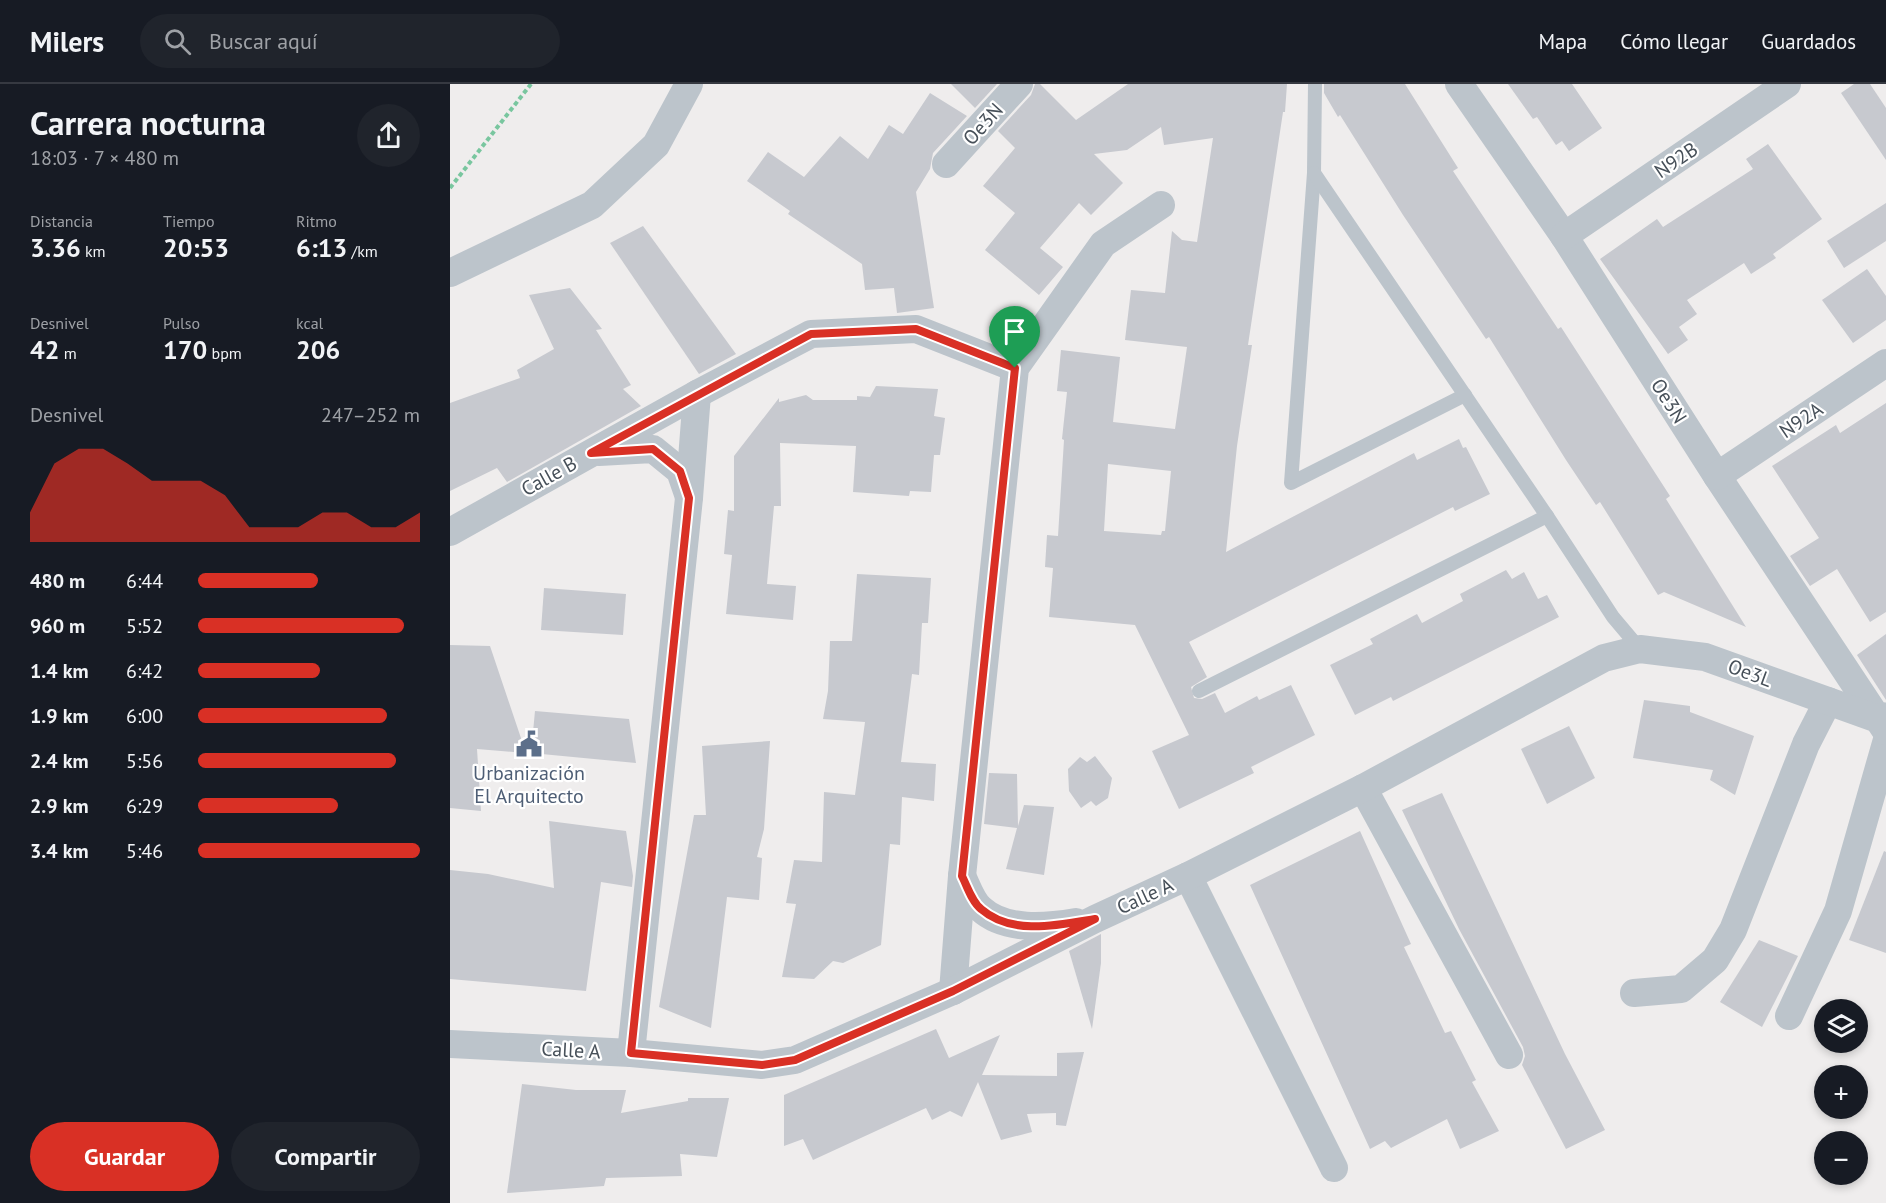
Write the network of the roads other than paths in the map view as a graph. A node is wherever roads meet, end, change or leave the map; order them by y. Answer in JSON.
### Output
{"nodes":[{"id":1,"x":689,"y":84,"type":"edge"},
{"id":2,"x":1019,"y":84,"type":"edge"},
{"id":3,"x":1315,"y":84,"type":"edge"},
{"id":4,"x":1458,"y":84,"type":"edge"},
{"id":5,"x":1787,"y":84,"type":"edge"},
{"id":6,"x":946,"y":164,"type":"dead end"},
{"id":7,"x":1314,"y":173,"type":"junction"},
{"id":8,"x":1161,"y":205,"type":"dead end"},
{"id":9,"x":1564,"y":236,"type":"junction"},
{"id":10,"x":450,"y":273,"type":"edge"},
{"id":11,"x":1886,"y":363,"type":"edge"},
{"id":12,"x":1015,"y":368,"type":"junction"},
{"id":13,"x":697,"y":394,"type":"junction"},
{"id":14,"x":1465,"y":395,"type":"junction"},
{"id":15,"x":591,"y":453,"type":"junction"},
{"id":16,"x":1717,"y":476,"type":"junction"},
{"id":17,"x":689,"y":498,"type":"junction"},
{"id":18,"x":1547,"y":516,"type":"junction"},
{"id":19,"x":450,"y":532,"type":"edge"},
{"id":20,"x":1640,"y":649,"type":"junction"},
{"id":21,"x":1604,"y":658,"type":"joint"},
{"id":22,"x":1199,"y":691,"type":"dead end"},
{"id":23,"x":1828,"y":701,"type":"junction"},
{"id":24,"x":1884,"y":726,"type":"edge"},
{"id":25,"x":1363,"y":788,"type":"junction"},
{"id":26,"x":962,"y":876,"type":"junction"},
{"id":27,"x":1188,"y":876,"type":"junction"},
{"id":28,"x":1095,"y":919,"type":"junction"},
{"id":29,"x":953,"y":991,"type":"junction"},
{"id":30,"x":1634,"y":993,"type":"dead end"},
{"id":31,"x":1789,"y":1016,"type":"dead end"},
{"id":32,"x":450,"y":1044,"type":"edge"},
{"id":33,"x":631,"y":1053,"type":"junction"},
{"id":34,"x":1509,"y":1055,"type":"dead end"},
{"id":35,"x":1334,"y":1168,"type":"dead end"}],
"edges":[{"from":1,"to":10,"type":"street"},
{"from":2,"to":6,"type":"street","name":"Oe3N"},
{"from":3,"to":7,"type":"lane"},
{"from":4,"to":9,"type":"street","name":"Oe3N"},
{"from":5,"to":9,"type":"street","name":"N92B"},
{"from":7,"to":14,"type":"lane"},
{"from":7,"to":14,"type":"lane"},
{"from":8,"to":12,"type":"street"},
{"from":9,"to":16,"type":"street","name":"Oe3N"},
{"from":11,"to":16,"type":"street","name":"N92A"},
{"from":12,"to":13,"type":"street","name":"Calle B"},
{"from":12,"to":26,"type":"street"},
{"from":13,"to":15,"type":"street","name":"Calle B"},
{"from":13,"to":17,"type":"street"},
{"from":14,"to":18,"type":"lane"},
{"from":15,"to":17,"type":"street"},
{"from":15,"to":19,"type":"street","name":"Calle B"},
{"from":16,"to":24,"type":"street","name":"Oe3N"},
{"from":17,"to":33,"type":"street"},
{"from":18,"to":20,"type":"lane"},
{"from":18,"to":22,"type":"lane"},
{"from":20,"to":21,"type":"street","name":"Oe3L"},
{"from":20,"to":23,"type":"street","name":"Oe3L"},
{"from":21,"to":25,"type":"street","name":"Calle A"},
{"from":23,"to":24,"type":"street","name":"Oe3L"},
{"from":23,"to":30,"type":"street"},
{"from":24,"to":31,"type":"street"},
{"from":25,"to":27,"type":"street","name":"Calle A"},
{"from":25,"to":34,"type":"street"},
{"from":26,"to":28,"type":"street"},
{"from":26,"to":29,"type":"street"},
{"from":27,"to":28,"type":"street","name":"Calle A"},
{"from":27,"to":35,"type":"street"},
{"from":28,"to":29,"type":"street","name":"Calle A"},
{"from":29,"to":33,"type":"street","name":"Calle A"},
{"from":32,"to":33,"type":"street","name":"Calle A"}]}
